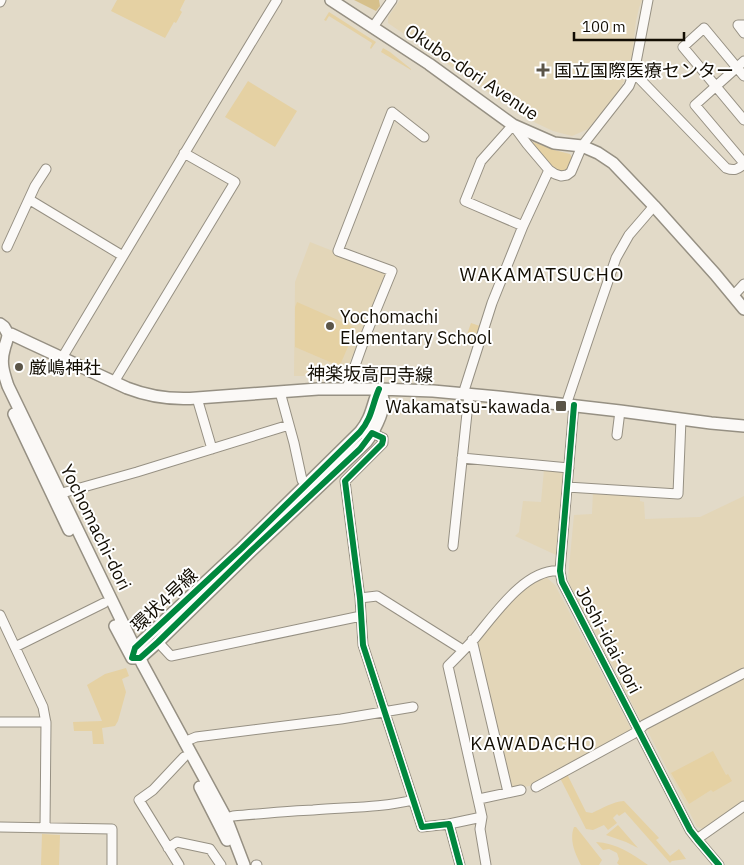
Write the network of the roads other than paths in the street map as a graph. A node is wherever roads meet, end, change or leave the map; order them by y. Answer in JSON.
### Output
{"nodes":[{"id":1,"x":278,"y":0,"type":"edge"},
{"id":2,"x":331,"y":0,"type":"edge"},
{"id":3,"x":392,"y":0,"type":"edge"},
{"id":4,"x":648,"y":0,"type":"edge"},
{"id":5,"x":744,"y":25,"type":"edge"},
{"id":6,"x":373,"y":27,"type":"junction"},
{"id":7,"x":744,"y":33,"type":"edge"},
{"id":8,"x":744,"y":60,"type":"edge"},
{"id":9,"x":736,"y":67,"type":"junction"},
{"id":10,"x":634,"y":72,"type":"junction"},
{"id":11,"x":744,"y":76,"type":"edge"},
{"id":12,"x":715,"y":86,"type":"junction"},
{"id":13,"x":744,"y":120,"type":"edge"},
{"id":14,"x":513,"y":124,"type":"junction"},
{"id":15,"x":424,"y":137,"type":"dead end"},
{"id":16,"x":582,"y":146,"type":"junction"},
{"id":17,"x":184,"y":153,"type":"junction"},
{"id":18,"x":744,"y":164,"type":"edge"},
{"id":19,"x":46,"y":169,"type":"dead end"},
{"id":20,"x":549,"y":170,"type":"junction"},
{"id":21,"x":30,"y":200,"type":"junction"},
{"id":22,"x":654,"y":206,"type":"junction"},
{"id":23,"x":523,"y":226,"type":"junction"},
{"id":24,"x":7,"y":247,"type":"dead end"},
{"id":25,"x":123,"y":256,"type":"junction"},
{"id":26,"x":744,"y":284,"type":"edge"},
{"id":27,"x":734,"y":296,"type":"junction"},
{"id":28,"x":744,"y":309,"type":"edge"},
{"id":29,"x":0,"y":324,"type":"edge"},
{"id":30,"x":4,"y":335,"type":"edge"},
{"id":31,"x":62,"y":358,"type":"junction"},
{"id":32,"x":114,"y":382,"type":"junction"},
{"id":33,"x":3,"y":387,"type":"edge"},
{"id":34,"x":347,"y":388,"type":"junction"},
{"id":35,"x":380,"y":389,"type":"junction"},
{"id":36,"x":280,"y":392,"type":"junction"},
{"id":37,"x":466,"y":394,"type":"junction"},
{"id":38,"x":197,"y":398,"type":"junction"},
{"id":39,"x":570,"y":405,"type":"junction"},
{"id":40,"x":620,"y":411,"type":"junction"},
{"id":41,"x":681,"y":419,"type":"junction"},
{"id":42,"x":289,"y":425,"type":"junction"},
{"id":43,"x":744,"y":426,"type":"edge"},
{"id":44,"x":372,"y":433,"type":"junction"},
{"id":45,"x":617,"y":435,"type":"dead end"},
{"id":46,"x":212,"y":449,"type":"junction"},
{"id":47,"x":462,"y":458,"type":"junction"},
{"id":48,"x":569,"y":468,"type":"junction"},
{"id":49,"x":307,"y":485,"type":"junction"},
{"id":50,"x":568,"y":487,"type":"junction"},
{"id":51,"x":57,"y":495,"type":"junction"},
{"id":52,"x":453,"y":546,"type":"dead end"},
{"id":53,"x":560,"y":571,"type":"junction"},
{"id":54,"x":360,"y":598,"type":"junction"},
{"id":55,"x":104,"y":603,"type":"junction"},
{"id":56,"x":0,"y":616,"type":"edge"},
{"id":57,"x":361,"y":616,"type":"junction"},
{"id":58,"x":472,"y":640,"type":"junction"},
{"id":59,"x":158,"y":642,"type":"junction"},
{"id":60,"x":15,"y":647,"type":"junction"},
{"id":61,"x":463,"y":650,"type":"junction"},
{"id":62,"x":136,"y":655,"type":"junction"},
{"id":63,"x":744,"y":673,"type":"edge"},
{"id":64,"x":413,"y":707,"type":"dead end"},
{"id":65,"x":386,"y":712,"type":"junction"},
{"id":66,"x":0,"y":722,"type":"edge"},
{"id":67,"x":46,"y":722,"type":"junction"},
{"id":68,"x":639,"y":730,"type":"junction"},
{"id":69,"x":184,"y":742,"type":"junction"},
{"id":70,"x":184,"y":757,"type":"junction"},
{"id":71,"x":536,"y":787,"type":"dead end"},
{"id":72,"x":521,"y":790,"type":"dead end"},
{"id":73,"x":508,"y":792,"type":"junction"},
{"id":74,"x":479,"y":799,"type":"junction"},
{"id":75,"x":413,"y":800,"type":"junction"},
{"id":76,"x":744,"y":806,"type":"edge"},
{"id":77,"x":482,"y":817,"type":"junction"},
{"id":78,"x":226,"y":818,"type":"junction"},
{"id":79,"x":449,"y":824,"type":"junction"},
{"id":80,"x":0,"y":828,"type":"edge"},
{"id":81,"x":45,"y":828,"type":"junction"},
{"id":82,"x":696,"y":839,"type":"junction"},
{"id":83,"x":168,"y":848,"type":"junction"},
{"id":84,"x":112,"y":865,"type":"edge"},
{"id":85,"x":179,"y":865,"type":"edge"},
{"id":86,"x":221,"y":865,"type":"edge"},
{"id":87,"x":236,"y":865,"type":"edge"},
{"id":88,"x":244,"y":865,"type":"edge"},
{"id":89,"x":460,"y":865,"type":"edge"},
{"id":90,"x":486,"y":865,"type":"edge"},
{"id":91,"x":718,"y":865,"type":"edge"}],
"edges":[{"from":1,"to":17,"type":"street"},
{"from":2,"to":6,"type":"main road","name":"Okubo-dori Avenue"},
{"from":3,"to":6,"type":"street"},
{"from":4,"to":10,"type":"street"},
{"from":5,"to":7,"type":"street"},
{"from":6,"to":14,"type":"main road","name":"Okubo-dori Avenue"},
{"from":8,"to":9,"type":"street"},
{"from":9,"to":11,"type":"street"},
{"from":9,"to":12,"type":"street"},
{"from":9,"to":12,"type":"street"},
{"from":10,"to":16,"type":"street"},
{"from":10,"to":18,"type":"street"},
{"from":12,"to":13,"type":"street"},
{"from":12,"to":18,"type":"street"},
{"from":14,"to":16,"type":"main road","name":"Okubo-dori Avenue"},
{"from":14,"to":20,"type":"street"},
{"from":14,"to":23,"type":"street"},
{"from":15,"to":34,"type":"street"},
{"from":16,"to":20,"type":"street"},
{"from":16,"to":22,"type":"main road","name":"Okubo-dori Avenue"},
{"from":17,"to":25,"type":"street"},
{"from":17,"to":32,"type":"street"},
{"from":19,"to":21,"type":"street"},
{"from":20,"to":23,"type":"street"},
{"from":21,"to":24,"type":"street"},
{"from":21,"to":25,"type":"street"},
{"from":22,"to":27,"type":"main road","name":"Okubo-dori Avenue"},
{"from":22,"to":39,"type":"street","name":"Joshi-idai-dori"},
{"from":23,"to":37,"type":"street"},
{"from":25,"to":31,"type":"street"},
{"from":26,"to":27,"type":"street"},
{"from":27,"to":28,"type":"main road","name":"Okubo-dori Avenue"},
{"from":29,"to":30,"type":"main road"},
{"from":30,"to":31,"type":"main road","name":"神楽坂高円寺線"},
{"from":30,"to":33,"type":"main road","name":"Yochomachi-dori"},
{"from":31,"to":32,"type":"main road","name":"神楽坂高円寺線"},
{"from":32,"to":38,"type":"main road","name":"神楽坂高円寺線"},
{"from":33,"to":51,"type":"main road","name":"Yochomachi-dori"},
{"from":34,"to":35,"type":"main road","name":"神楽坂高円寺線"},
{"from":34,"to":36,"type":"main road","name":"神楽坂高円寺線"},
{"from":35,"to":37,"type":"main road","name":"神楽坂高円寺線"},
{"from":35,"to":44,"type":"main road","name":"環状4号線"},
{"from":35,"to":49,"type":"main road","name":"環状4号線"},
{"from":36,"to":38,"type":"main road","name":"神楽坂高円寺線"},
{"from":36,"to":42,"type":"street"},
{"from":37,"to":39,"type":"main road","name":"神楽坂高円寺線"},
{"from":37,"to":47,"type":"street"},
{"from":38,"to":46,"type":"street"},
{"from":39,"to":40,"type":"main road","name":"神楽坂高円寺線"},
{"from":39,"to":48,"type":"street","name":"Joshi-idai-dori"},
{"from":40,"to":41,"type":"main road","name":"神楽坂高円寺線"},
{"from":40,"to":45,"type":"street"},
{"from":41,"to":43,"type":"main road","name":"神楽坂高円寺線"},
{"from":41,"to":50,"type":"street"},
{"from":42,"to":46,"type":"street"},
{"from":42,"to":49,"type":"street"},
{"from":44,"to":54,"type":"street"},
{"from":44,"to":59,"type":"main road","name":"環状4号線"},
{"from":46,"to":51,"type":"street"},
{"from":47,"to":48,"type":"street"},
{"from":47,"to":52,"type":"street"},
{"from":48,"to":50,"type":"street","name":"Joshi-idai-dori"},
{"from":49,"to":62,"type":"main road","name":"環状4号線"},
{"from":50,"to":53,"type":"street","name":"Joshi-idai-dori"},
{"from":51,"to":55,"type":"main road","name":"Yochomachi-dori"},
{"from":51,"to":62,"type":"main road","name":"Yochomachi-dori"},
{"from":53,"to":58,"type":"street"},
{"from":53,"to":68,"type":"street","name":"Joshi-idai-dori"},
{"from":54,"to":57,"type":"street"},
{"from":54,"to":61,"type":"street"},
{"from":55,"to":60,"type":"street"},
{"from":55,"to":62,"type":"main road","name":"Yochomachi-dori"},
{"from":56,"to":60,"type":"street"},
{"from":57,"to":59,"type":"street"},
{"from":57,"to":65,"type":"street"},
{"from":58,"to":61,"type":"street"},
{"from":58,"to":73,"type":"street"},
{"from":59,"to":62,"type":"main road","name":"環状4号線"},
{"from":60,"to":67,"type":"street"},
{"from":61,"to":74,"type":"street"},
{"from":62,"to":69,"type":"main road","name":"Yochomachi-dori"},
{"from":62,"to":70,"type":"main road","name":"Yochomachi-dori"},
{"from":63,"to":68,"type":"street"},
{"from":64,"to":65,"type":"street"},
{"from":65,"to":69,"type":"street"},
{"from":65,"to":75,"type":"street"},
{"from":66,"to":67,"type":"street"},
{"from":67,"to":81,"type":"street"},
{"from":68,"to":71,"type":"street"},
{"from":68,"to":82,"type":"street","name":"Joshi-idai-dori"},
{"from":69,"to":78,"type":"main road","name":"Yochomachi-dori"},
{"from":70,"to":83,"type":"street"},
{"from":70,"to":87,"type":"main road","name":"Yochomachi-dori"},
{"from":72,"to":73,"type":"street"},
{"from":73,"to":74,"type":"street"},
{"from":74,"to":77,"type":"street"},
{"from":75,"to":78,"type":"street"},
{"from":75,"to":79,"type":"street"},
{"from":76,"to":82,"type":"street"},
{"from":77,"to":79,"type":"street"},
{"from":77,"to":90,"type":"street"},
{"from":78,"to":88,"type":"main road","name":"Yochomachi-dori"},
{"from":79,"to":89,"type":"street"},
{"from":80,"to":81,"type":"street"},
{"from":81,"to":84,"type":"street"},
{"from":82,"to":91,"type":"street","name":"Joshi-idai-dori"},
{"from":83,"to":85,"type":"street"},
{"from":83,"to":86,"type":"street"}]}
